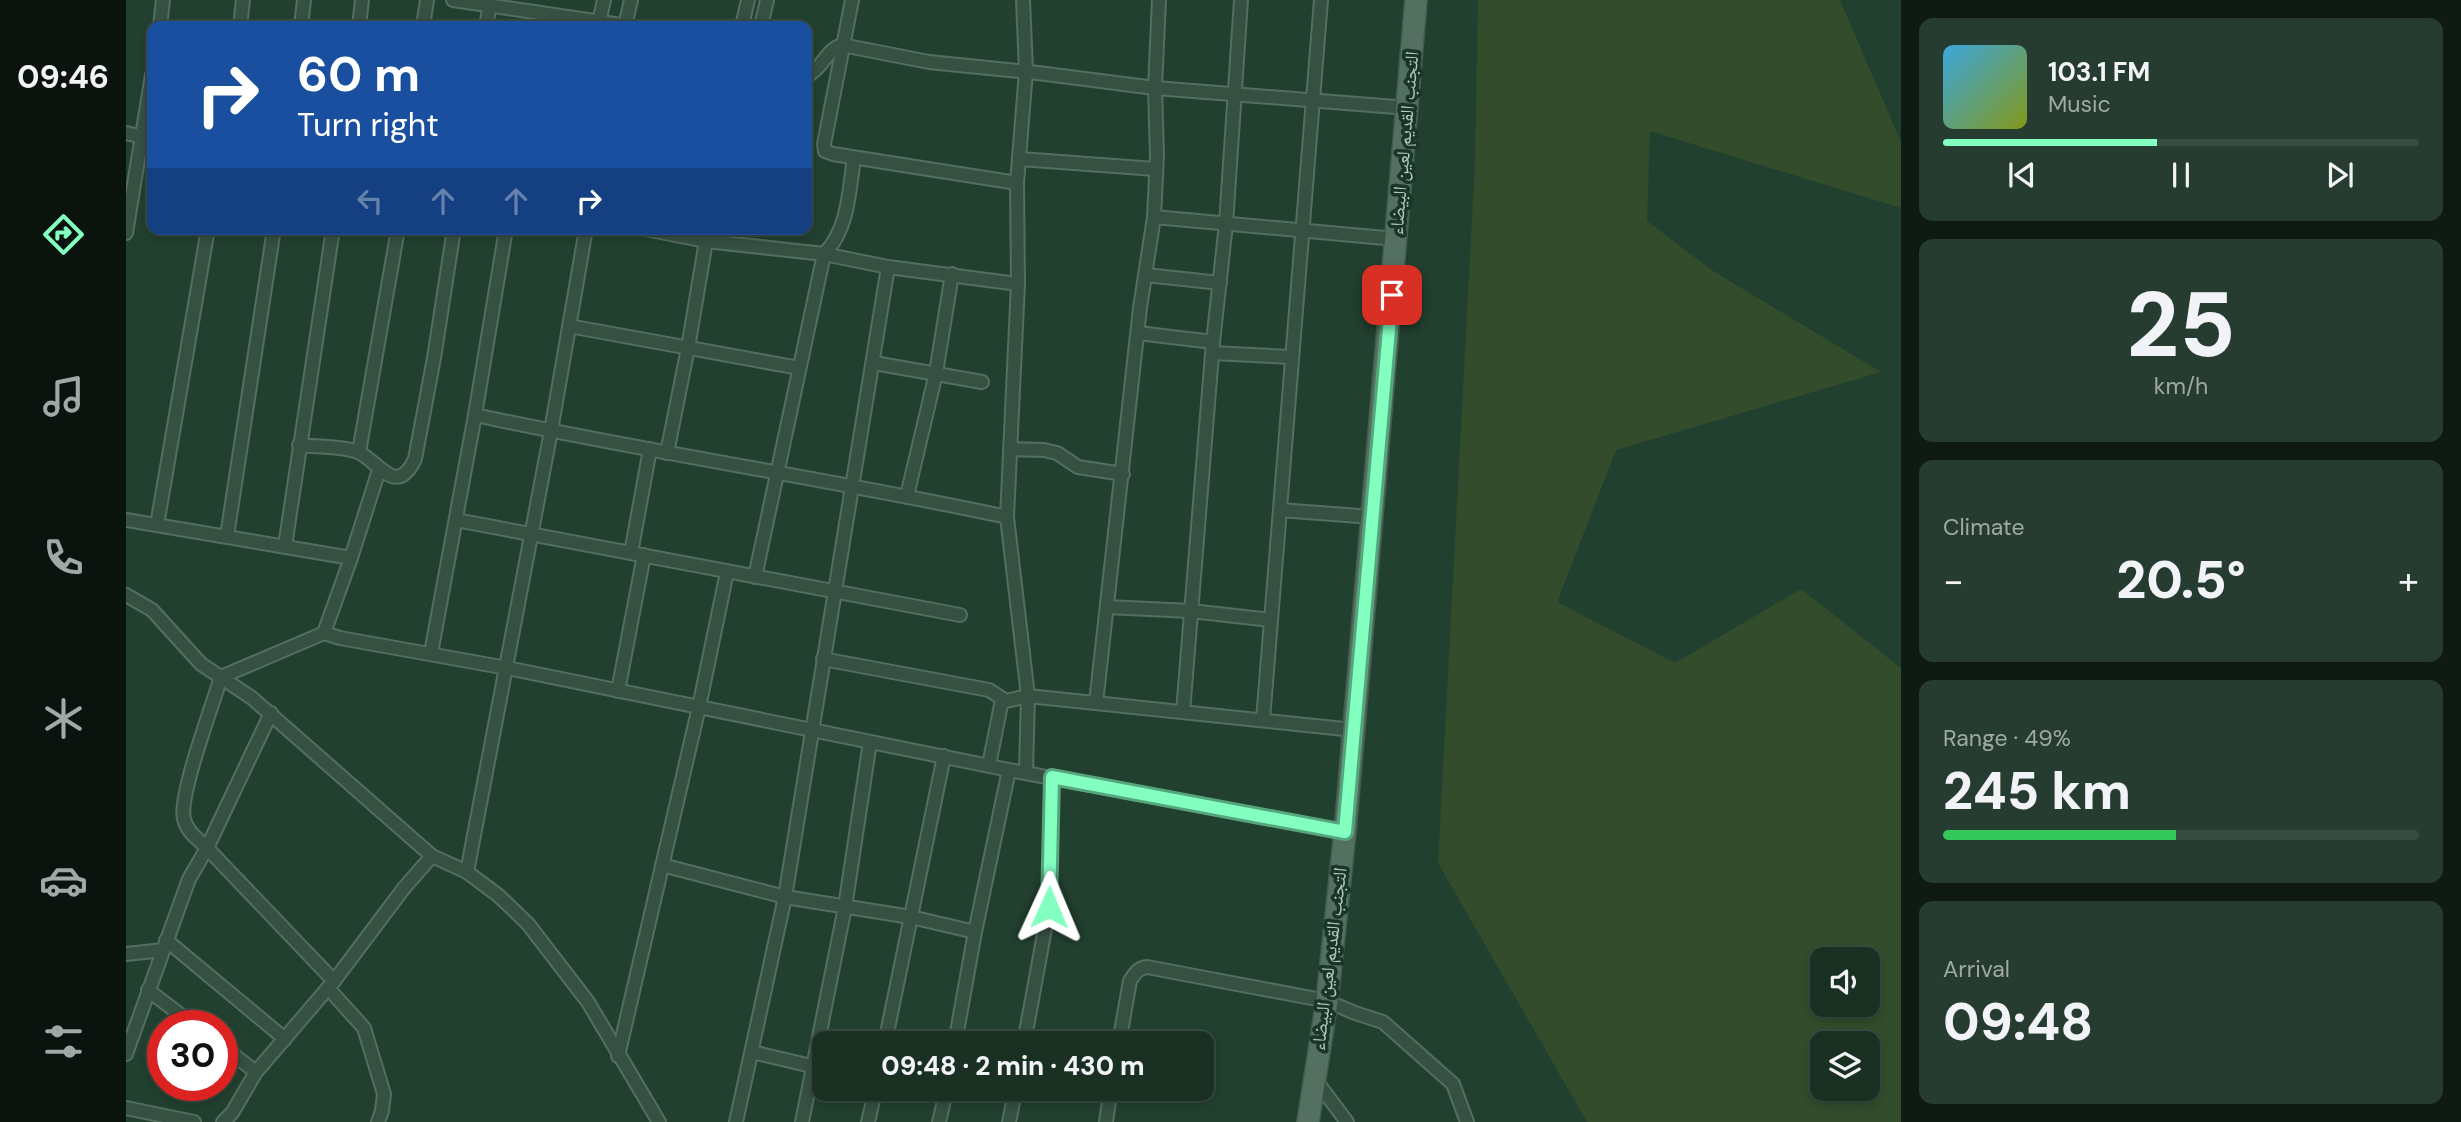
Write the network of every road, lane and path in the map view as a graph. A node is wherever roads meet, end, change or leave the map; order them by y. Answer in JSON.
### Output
{"nodes":[{"id":1,"x":163,"y":0,"type":"edge"},
{"id":2,"x":243,"y":0,"type":"edge"},
{"id":3,"x":304,"y":0,"type":"edge"},
{"id":4,"x":362,"y":0,"type":"edge"},
{"id":5,"x":426,"y":0,"type":"edge"},
{"id":6,"x":458,"y":0,"type":"edge"},
{"id":7,"x":604,"y":0,"type":"edge"},
{"id":8,"x":631,"y":0,"type":"edge"},
{"id":9,"x":748,"y":0,"type":"edge"},
{"id":10,"x":767,"y":0,"type":"edge"},
{"id":11,"x":852,"y":0,"type":"edge"},
{"id":12,"x":1023,"y":0,"type":"edge"},
{"id":13,"x":1160,"y":0,"type":"edge"},
{"id":14,"x":1241,"y":0,"type":"edge"},
{"id":15,"x":1321,"y":0,"type":"edge"},
{"id":16,"x":1416,"y":0,"type":"edge"},
{"id":17,"x":490,"y":4,"type":"junction"},
{"id":18,"x":540,"y":13,"type":"junction"},
{"id":19,"x":161,"y":21,"type":"edge"},
{"id":20,"x":241,"y":21,"type":"edge"},
{"id":21,"x":302,"y":21,"type":"edge"},
{"id":22,"x":360,"y":21,"type":"edge"},
{"id":23,"x":424,"y":21,"type":"edge"},
{"id":24,"x":487,"y":21,"type":"edge"},
{"id":25,"x":539,"y":21,"type":"edge"},
{"id":26,"x":592,"y":21,"type":"edge"},
{"id":27,"x":599,"y":21,"type":"edge"},
{"id":28,"x":627,"y":21,"type":"edge"},
{"id":29,"x":743,"y":21,"type":"edge"},
{"id":30,"x":762,"y":21,"type":"edge"},
{"id":31,"x":842,"y":46,"type":"junction"},
{"id":32,"x":1026,"y":71,"type":"junction"},
{"id":33,"x":812,"y":73,"type":"edge"},
{"id":34,"x":1154,"y":88,"type":"junction"},
{"id":35,"x":1236,"y":95,"type":"junction"},
{"id":36,"x":1314,"y":99,"type":"junction"},
{"id":37,"x":1408,"y":108,"type":"junction"},
{"id":38,"x":126,"y":133,"type":"edge"},
{"id":39,"x":147,"y":137,"type":"edge"},
{"id":40,"x":854,"y":158,"type":"junction"},
{"id":41,"x":1020,"y":159,"type":"junction"},
{"id":42,"x":1155,"y":169,"type":"junction"},
{"id":43,"x":1017,"y":183,"type":"junction"},
{"id":44,"x":1154,"y":217,"type":"junction"},
{"id":45,"x":1226,"y":224,"type":"junction"},
{"id":46,"x":1302,"y":231,"type":"junction"},
{"id":47,"x":126,"y":233,"type":"edge"},
{"id":48,"x":207,"y":235,"type":"edge"},
{"id":49,"x":273,"y":235,"type":"edge"},
{"id":50,"x":332,"y":235,"type":"edge"},
{"id":51,"x":397,"y":235,"type":"edge"},
{"id":52,"x":453,"y":235,"type":"edge"},
{"id":53,"x":505,"y":235,"type":"edge"},
{"id":54,"x":585,"y":235,"type":"edge"},
{"id":55,"x":707,"y":235,"type":"edge"},
{"id":56,"x":1396,"y":239,"type":"junction"},
{"id":57,"x":824,"y":254,"type":"junction"},
{"id":58,"x":888,"y":267,"type":"junction"},
{"id":59,"x":952,"y":274,"type":"junction"},
{"id":60,"x":1146,"y":275,"type":"junction"},
{"id":61,"x":1220,"y":283,"type":"junction"},
{"id":62,"x":1018,"y":284,"type":"junction"},
{"id":63,"x":569,"y":326,"type":"junction"},
{"id":64,"x":1138,"y":333,"type":"junction"},
{"id":65,"x":1213,"y":347,"type":"junction"},
{"id":66,"x":688,"y":348,"type":"junction"},
{"id":67,"x":1291,"y":357,"type":"junction"},
{"id":68,"x":874,"y":363,"type":"junction"},
{"id":69,"x":800,"y":368,"type":"junction"},
{"id":70,"x":936,"y":373,"type":"junction"},
{"id":71,"x":982,"y":382,"type":"dead end"},
{"id":72,"x":475,"y":415,"type":"junction"},
{"id":73,"x":551,"y":431,"type":"junction"},
{"id":74,"x":299,"y":445,"type":"junction"},
{"id":75,"x":650,"y":449,"type":"junction"},
{"id":76,"x":1011,"y":449,"type":"junction"},
{"id":77,"x":359,"y":452,"type":"junction"},
{"id":78,"x":667,"y":453,"type":"junction"},
{"id":79,"x":379,"y":470,"type":"junction"},
{"id":80,"x":777,"y":473,"type":"junction"},
{"id":81,"x":1123,"y":474,"type":"junction"},
{"id":82,"x":852,"y":486,"type":"junction"},
{"id":83,"x":908,"y":496,"type":"junction"},
{"id":84,"x":1280,"y":510,"type":"junction"},
{"id":85,"x":1007,"y":517,"type":"junction"},
{"id":86,"x":1372,"y":517,"type":"junction"},
{"id":87,"x":126,"y":520,"type":"edge"},
{"id":88,"x":456,"y":520,"type":"junction"},
{"id":89,"x":157,"y":525,"type":"junction"},
{"id":90,"x":532,"y":533,"type":"junction"},
{"id":91,"x":228,"y":536,"type":"junction"},
{"id":92,"x":285,"y":547,"type":"junction"},
{"id":93,"x":631,"y":553,"type":"junction"},
{"id":94,"x":644,"y":555,"type":"junction"},
{"id":95,"x":351,"y":558,"type":"junction"},
{"id":96,"x":727,"y":572,"type":"junction"},
{"id":97,"x":755,"y":577,"type":"junction"},
{"id":98,"x":836,"y":592,"type":"junction"},
{"id":99,"x":126,"y":596,"type":"edge"},
{"id":100,"x":1107,"y":607,"type":"junction"},
{"id":101,"x":1191,"y":611,"type":"junction"},
{"id":102,"x":960,"y":615,"type":"dead end"},
{"id":103,"x":1271,"y":620,"type":"junction"},
{"id":104,"x":324,"y":633,"type":"junction"},
{"id":105,"x":431,"y":653,"type":"junction"},
{"id":106,"x":823,"y":659,"type":"junction"},
{"id":107,"x":506,"y":668,"type":"junction"},
{"id":108,"x":221,"y":677,"type":"junction"},
{"id":109,"x":618,"y":691,"type":"junction"},
{"id":110,"x":1028,"y":696,"type":"junction"},
{"id":111,"x":1002,"y":700,"type":"junction"},
{"id":112,"x":1096,"y":704,"type":"junction"},
{"id":113,"x":699,"y":707,"type":"junction"},
{"id":114,"x":1183,"y":712,"type":"junction"},
{"id":115,"x":271,"y":713,"type":"junction"},
{"id":116,"x":1264,"y":720,"type":"junction"},
{"id":117,"x":812,"y":730,"type":"junction"},
{"id":118,"x":1354,"y":730,"type":"junction"},
{"id":119,"x":870,"y":742,"type":"junction"},
{"id":120,"x":944,"y":756,"type":"junction"},
{"id":121,"x":989,"y":765,"type":"junction"},
{"id":122,"x":1009,"y":769,"type":"junction"},
{"id":123,"x":1026,"y":771,"type":"junction"},
{"id":124,"x":1052,"y":777,"type":"junction"},
{"id":125,"x":1345,"y":832,"type":"junction"},
{"id":126,"x":207,"y":848,"type":"junction"},
{"id":127,"x":432,"y":856,"type":"junction"},
{"id":128,"x":662,"y":865,"type":"junction"},
{"id":129,"x":467,"y":872,"type":"junction"},
{"id":130,"x":785,"y":897,"type":"junction"},
{"id":131,"x":845,"y":907,"type":"junction"},
{"id":132,"x":911,"y":918,"type":"junction"},
{"id":133,"x":975,"y":932,"type":"junction"},
{"id":134,"x":165,"y":945,"type":"junction"},
{"id":135,"x":126,"y":954,"type":"edge"},
{"id":136,"x":331,"y":985,"type":"junction"},
{"id":137,"x":148,"y":990,"type":"junction"},
{"id":138,"x":1326,"y":1001,"type":"junction"},
{"id":139,"x":174,"y":1010,"type":"edge"},
{"id":140,"x":825,"y":1031,"type":"edge"},
{"id":141,"x":887,"y":1031,"type":"edge"},
{"id":142,"x":958,"y":1031,"type":"edge"},
{"id":143,"x":1026,"y":1031,"type":"edge"},
{"id":144,"x":1121,"y":1031,"type":"edge"},
{"id":145,"x":285,"y":1039,"type":"junction"},
{"id":146,"x":752,"y":1052,"type":"junction"},
{"id":147,"x":126,"y":1054,"type":"edge"},
{"id":148,"x":618,"y":1056,"type":"junction"},
{"id":149,"x":238,"y":1058,"type":"edge"},
{"id":150,"x":812,"y":1066,"type":"edge"},
{"id":151,"x":256,"y":1072,"type":"junction"},
{"id":152,"x":1314,"y":1077,"type":"junction"},
{"id":153,"x":812,"y":1090,"type":"edge"},
{"id":154,"x":873,"y":1101,"type":"edge"},
{"id":155,"x":944,"y":1101,"type":"edge"},
{"id":156,"x":1013,"y":1101,"type":"edge"},
{"id":157,"x":1109,"y":1101,"type":"edge"},
{"id":158,"x":126,"y":1108,"type":"edge"},
{"id":159,"x":194,"y":1122,"type":"edge"},
{"id":160,"x":223,"y":1122,"type":"edge"},
{"id":161,"x":378,"y":1122,"type":"edge"},
{"id":162,"x":659,"y":1122,"type":"edge"},
{"id":163,"x":736,"y":1122,"type":"edge"},
{"id":164,"x":802,"y":1122,"type":"edge"},
{"id":165,"x":868,"y":1122,"type":"edge"},
{"id":166,"x":939,"y":1122,"type":"edge"},
{"id":167,"x":1009,"y":1122,"type":"edge"},
{"id":168,"x":1106,"y":1122,"type":"edge"},
{"id":169,"x":1308,"y":1122,"type":"edge"},
{"id":170,"x":1347,"y":1122,"type":"edge"},
{"id":171,"x":1467,"y":1122,"type":"edge"}],
"edges":[{"from":1,"to":19,"type":"street"},
{"from":2,"to":20,"type":"street"},
{"from":3,"to":21,"type":"street"},
{"from":4,"to":22,"type":"street"},
{"from":5,"to":23,"type":"street"},
{"from":6,"to":17,"type":"street"},
{"from":7,"to":27,"type":"street"},
{"from":8,"to":28,"type":"street"},
{"from":9,"to":29,"type":"street"},
{"from":10,"to":30,"type":"street"},
{"from":11,"to":31,"type":"street"},
{"from":12,"to":32,"type":"street"},
{"from":13,"to":34,"type":"street"},
{"from":14,"to":35,"type":"street"},
{"from":15,"to":36,"type":"street"},
{"from":16,"to":37,"type":"main road","name":"التجنب القديم لعين البيضاء"},
{"from":17,"to":18,"type":"street"},
{"from":17,"to":24,"type":"street"},
{"from":18,"to":25,"type":"street"},
{"from":18,"to":26,"type":"street"},
{"from":31,"to":32,"type":"street"},
{"from":31,"to":33,"type":"street"},
{"from":31,"to":40,"type":"street"},
{"from":32,"to":34,"type":"street"},
{"from":32,"to":41,"type":"street"},
{"from":34,"to":35,"type":"street"},
{"from":34,"to":42,"type":"street"},
{"from":35,"to":36,"type":"street"},
{"from":35,"to":45,"type":"street"},
{"from":36,"to":37,"type":"street"},
{"from":36,"to":46,"type":"street"},
{"from":37,"to":56,"type":"main road","name":"التجنب القديم لعين البيضاء"},
{"from":38,"to":39,"type":"street"},
{"from":39,"to":47,"type":"street"},
{"from":40,"to":43,"type":"street"},
{"from":40,"to":57,"type":"street"},
{"from":41,"to":42,"type":"street"},
{"from":41,"to":43,"type":"street"},
{"from":42,"to":44,"type":"street"},
{"from":43,"to":62,"type":"street"},
{"from":44,"to":45,"type":"street"},
{"from":44,"to":60,"type":"street"},
{"from":45,"to":46,"type":"street"},
{"from":45,"to":61,"type":"street"},
{"from":46,"to":56,"type":"street"},
{"from":46,"to":67,"type":"street"},
{"from":48,"to":89,"type":"street"},
{"from":49,"to":91,"type":"street"},
{"from":50,"to":74,"type":"street"},
{"from":51,"to":77,"type":"street"},
{"from":52,"to":79,"type":"street"},
{"from":53,"to":72,"type":"street"},
{"from":54,"to":63,"type":"street"},
{"from":55,"to":57,"type":"street"},
{"from":55,"to":66,"type":"street"},
{"from":56,"to":86,"type":"main road","name":"التجنب القديم لعين البيضاء"},
{"from":57,"to":58,"type":"street"},
{"from":57,"to":69,"type":"street"},
{"from":58,"to":59,"type":"street"},
{"from":58,"to":68,"type":"street"},
{"from":59,"to":62,"type":"street"},
{"from":59,"to":70,"type":"street"},
{"from":60,"to":61,"type":"street"},
{"from":60,"to":64,"type":"street"},
{"from":61,"to":65,"type":"street"},
{"from":62,"to":76,"type":"street"},
{"from":63,"to":66,"type":"street"},
{"from":63,"to":73,"type":"street"},
{"from":64,"to":65,"type":"street"},
{"from":64,"to":81,"type":"street"},
{"from":65,"to":67,"type":"street"},
{"from":65,"to":101,"type":"street"},
{"from":66,"to":69,"type":"street"},
{"from":66,"to":78,"type":"street"},
{"from":67,"to":84,"type":"street"},
{"from":68,"to":70,"type":"street"},
{"from":68,"to":82,"type":"street"},
{"from":69,"to":80,"type":"street"},
{"from":70,"to":71,"type":"street"},
{"from":70,"to":83,"type":"street"},
{"from":72,"to":73,"type":"street"},
{"from":72,"to":88,"type":"street"},
{"from":73,"to":75,"type":"street"},
{"from":73,"to":90,"type":"street"},
{"from":74,"to":77,"type":"street"},
{"from":74,"to":92,"type":"street"},
{"from":75,"to":78,"type":"street"},
{"from":75,"to":93,"type":"street"},
{"from":76,"to":81,"type":"street"},
{"from":76,"to":85,"type":"street"},
{"from":77,"to":79,"type":"street"},
{"from":78,"to":80,"type":"street"},
{"from":79,"to":95,"type":"street"},
{"from":80,"to":82,"type":"street"},
{"from":80,"to":97,"type":"street"},
{"from":81,"to":100,"type":"street"},
{"from":82,"to":83,"type":"street"},
{"from":82,"to":98,"type":"street"},
{"from":83,"to":85,"type":"street"},
{"from":84,"to":86,"type":"street"},
{"from":84,"to":103,"type":"street"},
{"from":85,"to":110,"type":"street"},
{"from":86,"to":118,"type":"main road","name":"التجنب القديم لعين البيضاء"},
{"from":87,"to":89,"type":"street"},
{"from":88,"to":90,"type":"street"},
{"from":88,"to":105,"type":"street"},
{"from":89,"to":91,"type":"street"},
{"from":90,"to":93,"type":"street"},
{"from":90,"to":107,"type":"street"},
{"from":91,"to":92,"type":"street"},
{"from":92,"to":95,"type":"street"},
{"from":93,"to":94,"type":"street"},
{"from":94,"to":96,"type":"street"},
{"from":94,"to":109,"type":"street"},
{"from":95,"to":104,"type":"street"},
{"from":96,"to":97,"type":"street"},
{"from":96,"to":113,"type":"street"},
{"from":97,"to":98,"type":"street"},
{"from":98,"to":102,"type":"street"},
{"from":98,"to":106,"type":"street"},
{"from":99,"to":108,"type":"street"},
{"from":100,"to":101,"type":"street"},
{"from":100,"to":112,"type":"street"},
{"from":101,"to":103,"type":"street"},
{"from":101,"to":114,"type":"street"},
{"from":103,"to":116,"type":"street"},
{"from":104,"to":105,"type":"street"},
{"from":104,"to":108,"type":"street"},
{"from":105,"to":107,"type":"street"},
{"from":106,"to":111,"type":"street"},
{"from":106,"to":117,"type":"street"},
{"from":107,"to":109,"type":"street"},
{"from":107,"to":129,"type":"street"},
{"from":108,"to":115,"type":"street"},
{"from":108,"to":126,"type":"street"},
{"from":109,"to":113,"type":"street"},
{"from":110,"to":111,"type":"street"},
{"from":110,"to":112,"type":"street"},
{"from":110,"to":123,"type":"street"},
{"from":111,"to":121,"type":"street"},
{"from":112,"to":114,"type":"street"},
{"from":113,"to":117,"type":"street"},
{"from":113,"to":128,"type":"street"},
{"from":114,"to":116,"type":"street"},
{"from":115,"to":126,"type":"street"},
{"from":115,"to":127,"type":"street"},
{"from":116,"to":118,"type":"street"},
{"from":117,"to":119,"type":"street"},
{"from":117,"to":130,"type":"street"},
{"from":118,"to":125,"type":"main road","name":"التجنب القديم لعين البيضاء"},
{"from":119,"to":120,"type":"street"},
{"from":119,"to":131,"type":"street"},
{"from":120,"to":121,"type":"street"},
{"from":120,"to":132,"type":"street"},
{"from":121,"to":122,"type":"street"},
{"from":122,"to":123,"type":"street"},
{"from":122,"to":133,"type":"street"},
{"from":123,"to":124,"type":"street"},
{"from":124,"to":125,"type":"street"},
{"from":124,"to":143,"type":"street"},
{"from":125,"to":138,"type":"main road","name":"التجنب القديم لعين البيضاء"},
{"from":126,"to":134,"type":"street"},
{"from":126,"to":136,"type":"street"},
{"from":127,"to":129,"type":"street"},
{"from":127,"to":136,"type":"street"},
{"from":128,"to":130,"type":"street"},
{"from":128,"to":148,"type":"street"},
{"from":129,"to":148,"type":"street"},
{"from":130,"to":131,"type":"street"},
{"from":130,"to":146,"type":"street"},
{"from":131,"to":132,"type":"street"},
{"from":131,"to":140,"type":"street"},
{"from":132,"to":133,"type":"street"},
{"from":132,"to":141,"type":"street"},
{"from":133,"to":142,"type":"street"},
{"from":134,"to":135,"type":"street"},
{"from":134,"to":137,"type":"street"},
{"from":134,"to":145,"type":"street"},
{"from":136,"to":145,"type":"street"},
{"from":136,"to":161,"type":"street"},
{"from":137,"to":139,"type":"street"},
{"from":137,"to":147,"type":"street"},
{"from":138,"to":144,"type":"street"},
{"from":138,"to":152,"type":"main road","name":"التجنب القديم لعين البيضاء"},
{"from":138,"to":171,"type":"street"},
{"from":145,"to":151,"type":"street"},
{"from":146,"to":150,"type":"street"},
{"from":146,"to":163,"type":"street"},
{"from":148,"to":162,"type":"street"},
{"from":149,"to":151,"type":"street"},
{"from":151,"to":160,"type":"street"},
{"from":152,"to":169,"type":"main road","name":"التجنب القديم لعين البيضاء"},
{"from":152,"to":170,"type":"street"},
{"from":153,"to":164,"type":"street"},
{"from":154,"to":165,"type":"street"},
{"from":155,"to":166,"type":"street"},
{"from":156,"to":167,"type":"street"},
{"from":157,"to":168,"type":"street"},
{"from":158,"to":159,"type":"street"}]}
